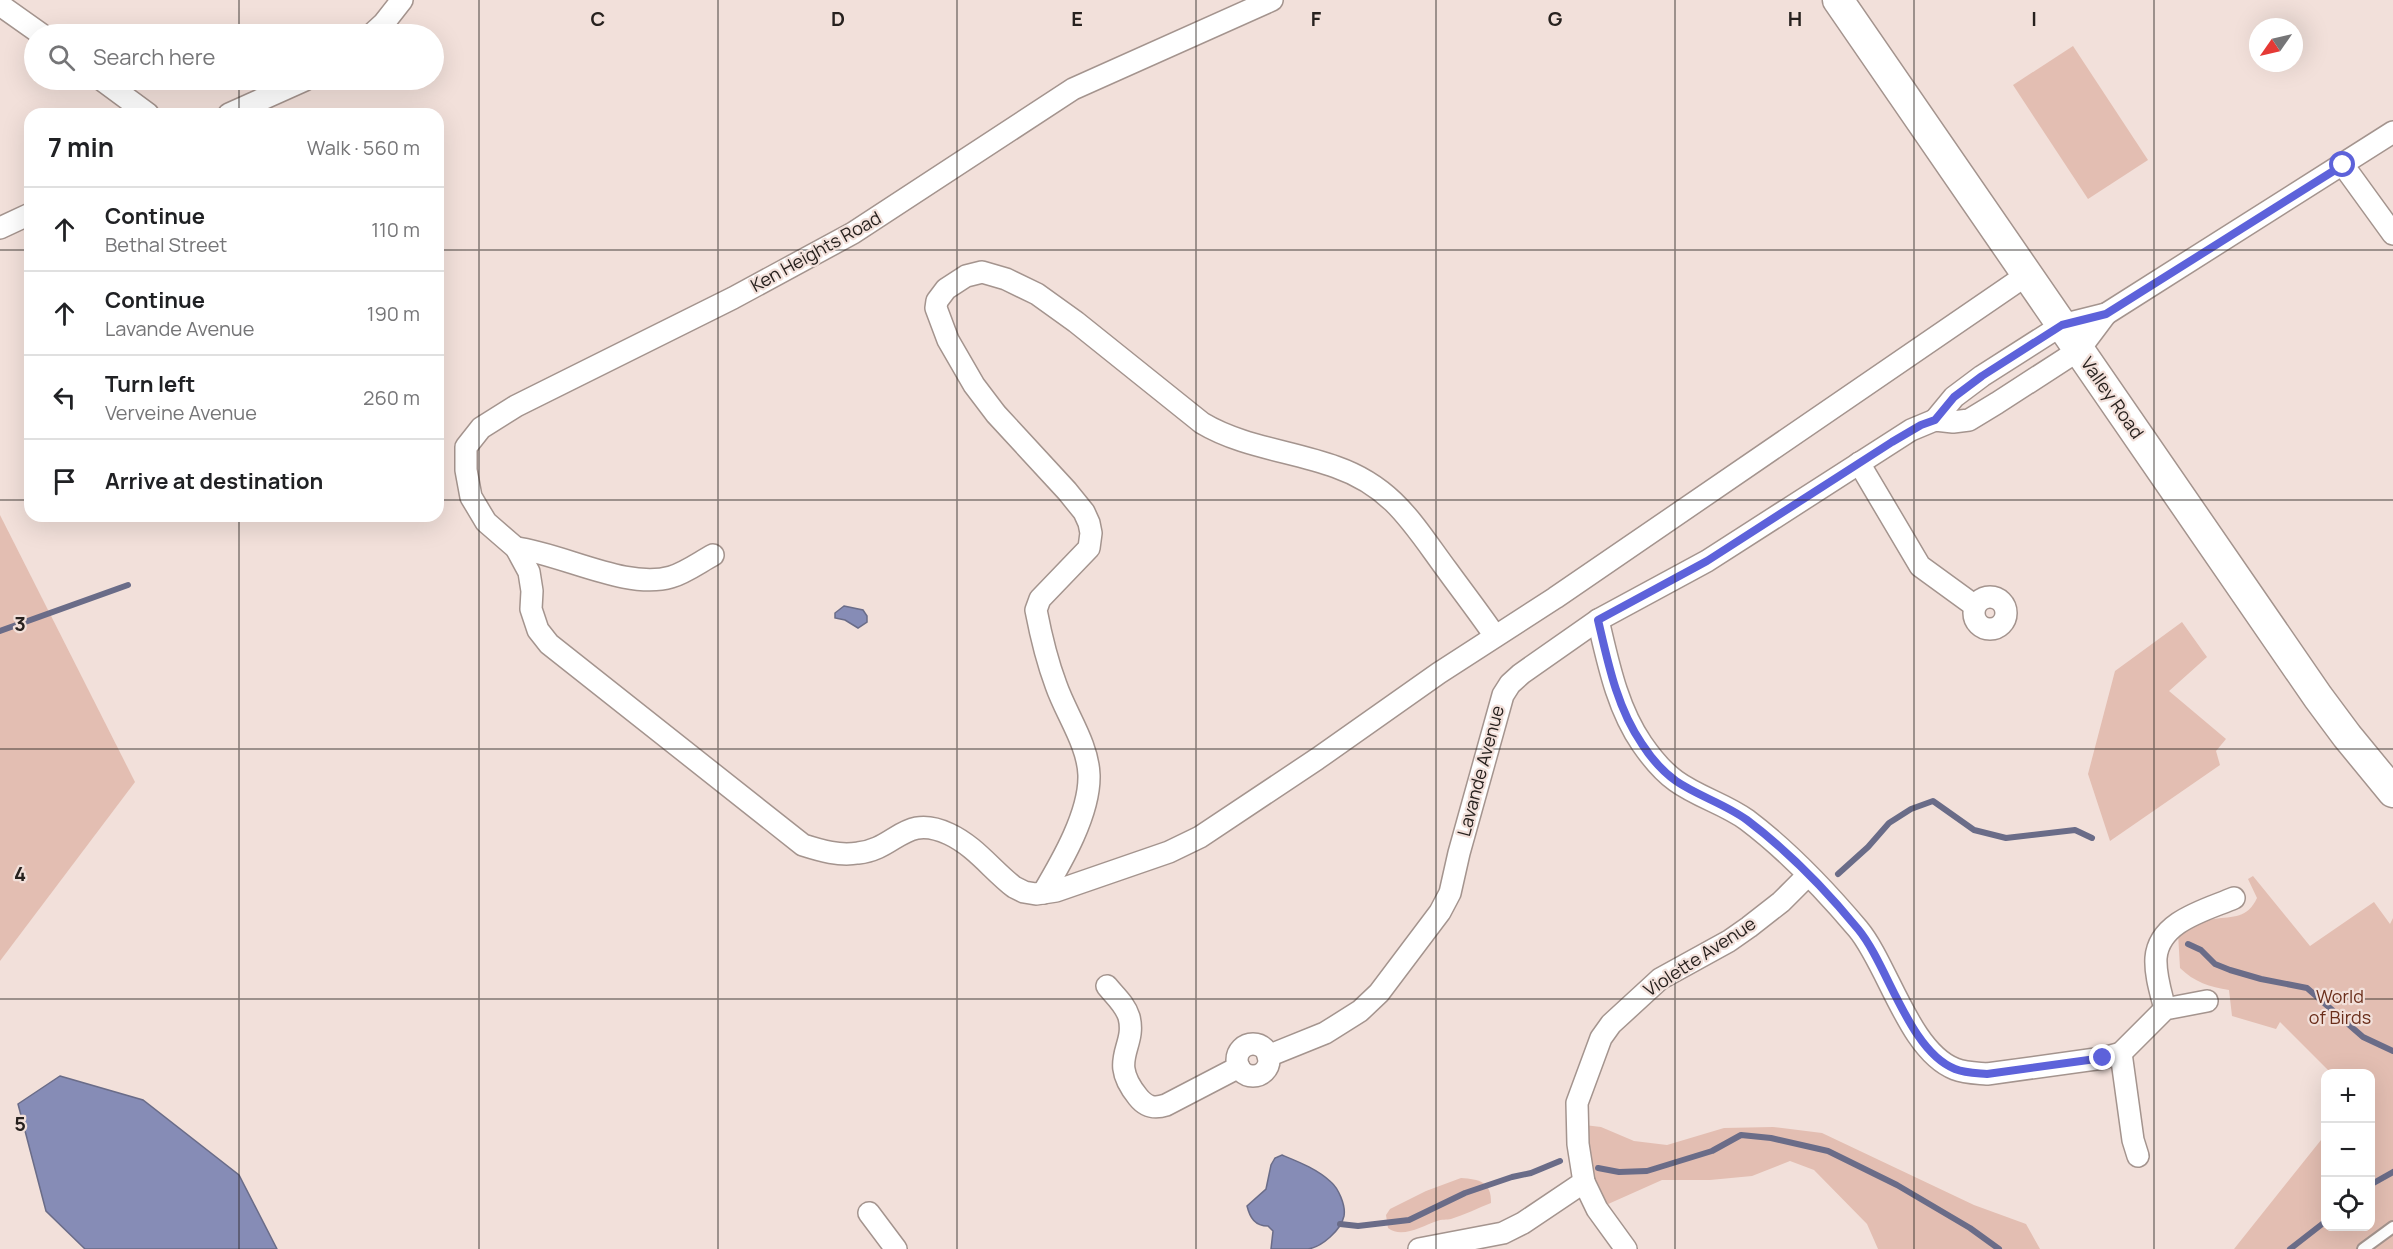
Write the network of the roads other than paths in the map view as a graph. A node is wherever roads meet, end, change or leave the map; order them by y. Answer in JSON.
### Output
{"nodes":[{"id":1,"x":402,"y":0,"type":"edge"},
{"id":2,"x":1272,"y":0,"type":"edge"},
{"id":3,"x":1838,"y":0,"type":"edge"},
{"id":4,"x":0,"y":5,"type":"edge"},
{"id":5,"x":26,"y":24,"type":"edge"},
{"id":6,"x":383,"y":24,"type":"edge"},
{"id":7,"x":115,"y":90,"type":"edge"},
{"id":8,"x":283,"y":90,"type":"edge"},
{"id":9,"x":139,"y":108,"type":"edge"},
{"id":10,"x":242,"y":108,"type":"edge"},
{"id":11,"x":2393,"y":132,"type":"edge"},
{"id":12,"x":2343,"y":165,"type":"junction"},
{"id":13,"x":24,"y":217,"type":"edge"},
{"id":14,"x":0,"y":228,"type":"edge"},
{"id":15,"x":2393,"y":234,"type":"edge"},
{"id":16,"x":2028,"y":274,"type":"junction"},
{"id":17,"x":2106,"y":314,"type":"junction"},
{"id":18,"x":2062,"y":325,"type":"junction"},
{"id":19,"x":2079,"y":350,"type":"junction"},
{"id":20,"x":2003,"y":362,"type":"junction"},
{"id":21,"x":2028,"y":383,"type":"junction"},
{"id":22,"x":1935,"y":420,"type":"junction"},
{"id":23,"x":1859,"y":464,"type":"junction"},
{"id":24,"x":516,"y":548,"type":"junction"},
{"id":25,"x":713,"y":555,"type":"dead end"},
{"id":26,"x":1975,"y":606,"type":"dead end"},
{"id":27,"x":1598,"y":620,"type":"junction"},
{"id":28,"x":1495,"y":636,"type":"junction"},
{"id":29,"x":2393,"y":792,"type":"edge"},
{"id":30,"x":1808,"y":875,"type":"junction"},
{"id":31,"x":1043,"y":893,"type":"junction"},
{"id":32,"x":2234,"y":898,"type":"dead end"},
{"id":33,"x":1107,"y":986,"type":"dead end"},
{"id":34,"x":2207,"y":1001,"type":"dead end"},
{"id":35,"x":2165,"y":1009,"type":"junction"},
{"id":36,"x":2121,"y":1053,"type":"junction"},
{"id":37,"x":2138,"y":1156,"type":"dead end"},
{"id":38,"x":1584,"y":1182,"type":"junction"},
{"id":39,"x":869,"y":1213,"type":"dead end"},
{"id":40,"x":2393,"y":1227,"type":"edge"},
{"id":41,"x":896,"y":1249,"type":"edge"},
{"id":42,"x":1419,"y":1249,"type":"edge"},
{"id":43,"x":1626,"y":1249,"type":"edge"},
{"id":44,"x":2363,"y":1249,"type":"edge"}],
"edges":[{"from":1,"to":6,"type":"street"},
{"from":2,"to":24,"type":"street","name":"Ken Heights Road"},
{"from":3,"to":16,"type":"street","name":"Valley Road"},
{"from":4,"to":5,"type":"street"},
{"from":7,"to":9,"type":"street"},
{"from":8,"to":10,"type":"street"},
{"from":11,"to":12,"type":"street"},
{"from":12,"to":15,"type":"street"},
{"from":12,"to":17,"type":"street"},
{"from":13,"to":14,"type":"street"},
{"from":16,"to":18,"type":"street","name":"Valley Road"},
{"from":16,"to":28,"type":"street"},
{"from":17,"to":18,"type":"street","name":"Lavande Avenue"},
{"from":17,"to":19,"type":"street","name":"Lavande Avenue"},
{"from":18,"to":19,"type":"street","name":"Valley Road"},
{"from":18,"to":20,"type":"street","name":"Lavande Avenue"},
{"from":19,"to":21,"type":"street","name":"Lavande Avenue"},
{"from":19,"to":29,"type":"street","name":"Valley Road"},
{"from":20,"to":21,"type":"street"},
{"from":20,"to":22,"type":"street","name":"Lavande Avenue"},
{"from":21,"to":22,"type":"street","name":"Lavande Avenue"},
{"from":22,"to":23,"type":"street","name":"Lavande Avenue"},
{"from":23,"to":26,"type":"street"},
{"from":23,"to":27,"type":"street","name":"Lavande Avenue"},
{"from":24,"to":25,"type":"street"},
{"from":24,"to":31,"type":"street"},
{"from":27,"to":30,"type":"street"},
{"from":27,"to":33,"type":"street","name":"Lavande Avenue"},
{"from":28,"to":31,"type":"street"},
{"from":28,"to":31,"type":"street"},
{"from":30,"to":36,"type":"street"},
{"from":30,"to":38,"type":"street","name":"Violette Avenue"},
{"from":32,"to":35,"type":"street"},
{"from":34,"to":35,"type":"street"},
{"from":35,"to":36,"type":"street"},
{"from":36,"to":37,"type":"street"},
{"from":38,"to":42,"type":"street"},
{"from":38,"to":43,"type":"street","name":"Violette Avenue"},
{"from":39,"to":41,"type":"street"},
{"from":40,"to":44,"type":"lane"}]}
